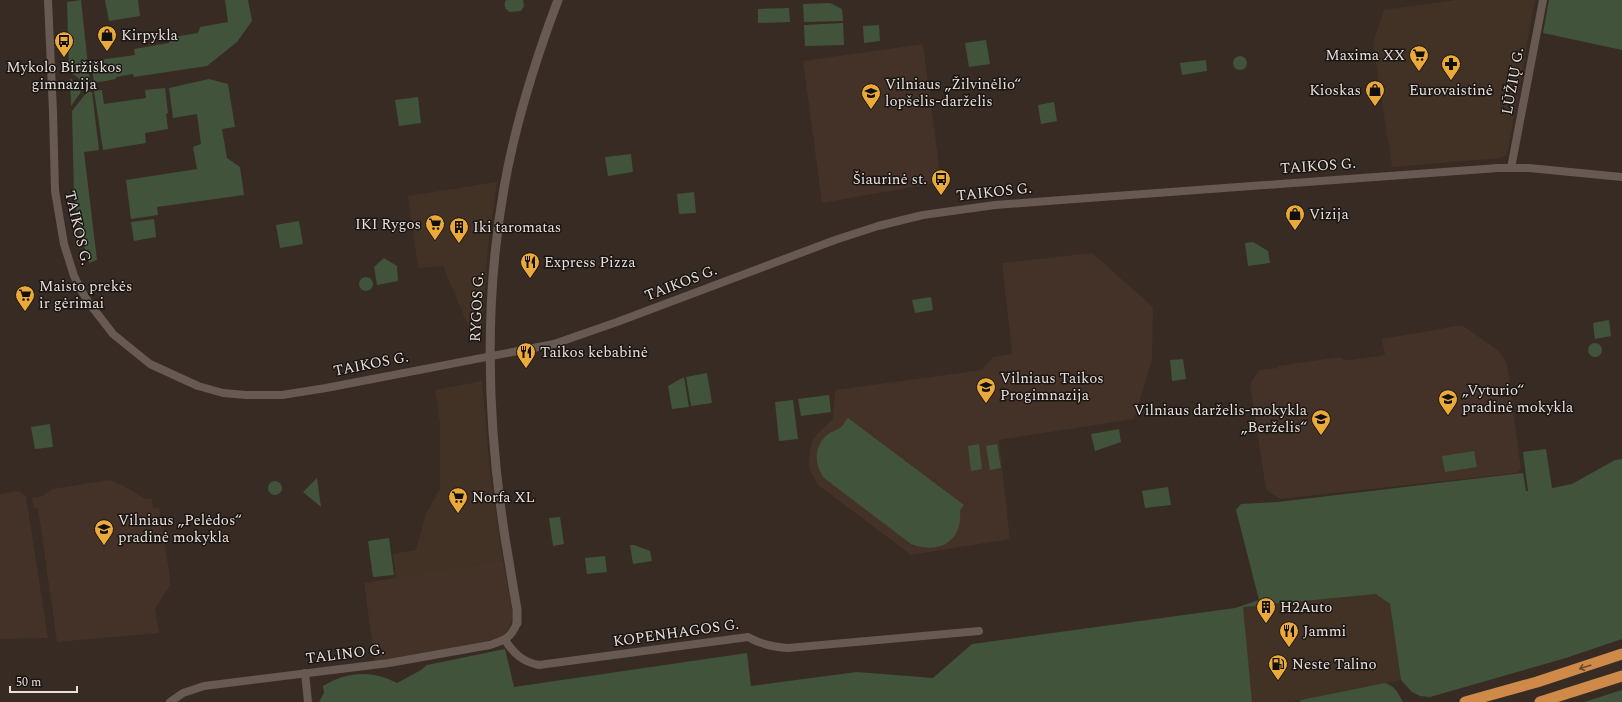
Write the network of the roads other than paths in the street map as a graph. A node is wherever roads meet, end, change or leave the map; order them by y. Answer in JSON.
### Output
{"nodes":[{"id":1,"x":48,"y":0,"type":"edge"},
{"id":2,"x":558,"y":0,"type":"edge"},
{"id":3,"x":1543,"y":0,"type":"edge"},
{"id":4,"x":1511,"y":168,"type":"junction"},
{"id":5,"x":1622,"y":177,"type":"edge"},
{"id":6,"x":489,"y":356,"type":"junction"},
{"id":7,"x":517,"y":623,"type":"joint"},
{"id":8,"x":979,"y":631,"type":"dead end"},
{"id":9,"x":505,"y":640,"type":"junction"},
{"id":10,"x":1622,"y":654,"type":"edge"},
{"id":11,"x":305,"y":673,"type":"junction"},
{"id":12,"x":1622,"y":676,"type":"edge"},
{"id":13,"x":170,"y":702,"type":"edge"},
{"id":14,"x":308,"y":702,"type":"edge"},
{"id":15,"x":1465,"y":702,"type":"edge"},
{"id":16,"x":1540,"y":702,"type":"edge"}],
"edges":[{"from":1,"to":6,"type":"street","name":"TAIKOS G."},
{"from":2,"to":6,"type":"street","name":"RYGOS G."},
{"from":3,"to":4,"type":"street","name":"LŪŽIŲ G."},
{"from":4,"to":5,"type":"street","name":"TAIKOS G."},
{"from":4,"to":6,"type":"street","name":"TAIKOS G."},
{"from":6,"to":7,"type":"street","name":"RYGOS G."},
{"from":7,"to":9,"type":"street"},
{"from":8,"to":9,"type":"street","name":"KOPENHAGOS G."},
{"from":9,"to":11,"type":"street","name":"TALINO G."},
{"from":10,"to":15,"type":"highway","one_way":true},
{"from":11,"to":13,"type":"street","name":"TALINO G."},
{"from":11,"to":14,"type":"street"},
{"from":12,"to":16,"type":"highway"}]}
